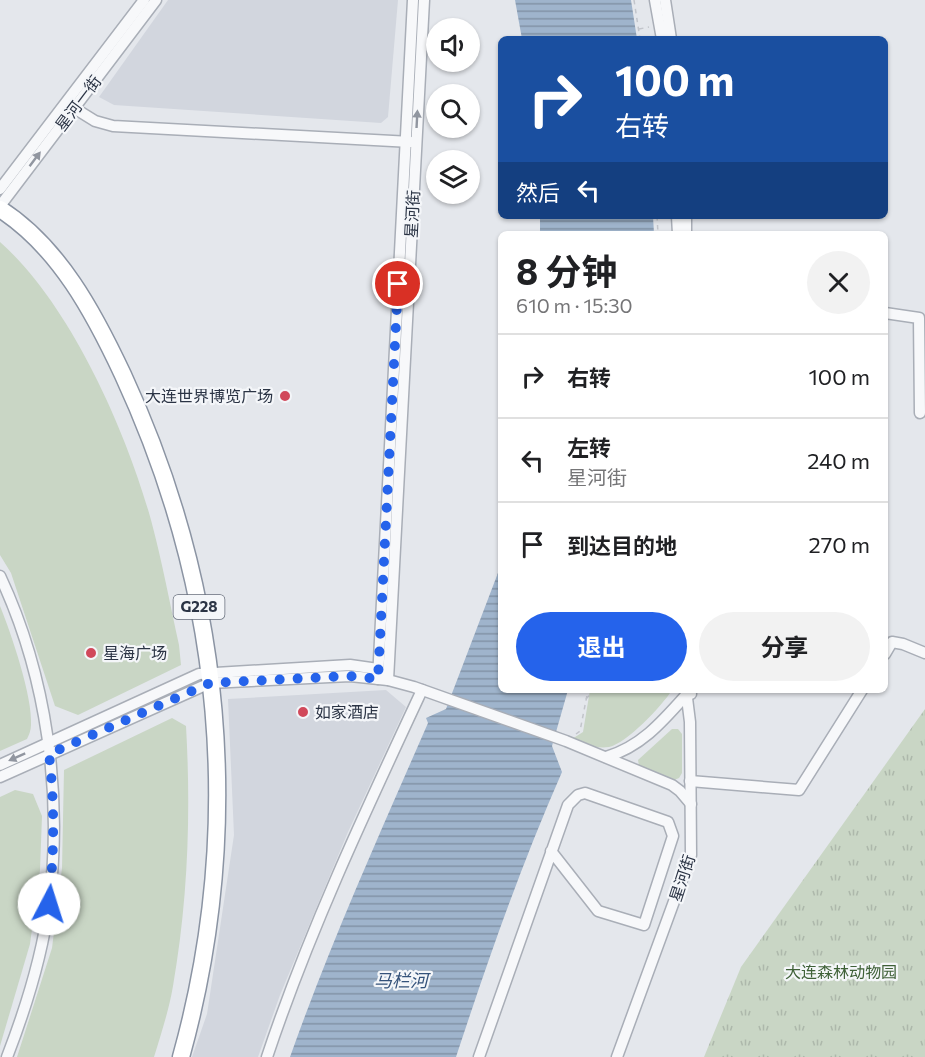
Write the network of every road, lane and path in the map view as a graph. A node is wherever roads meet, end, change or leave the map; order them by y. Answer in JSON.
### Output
{"nodes":[{"id":1,"x":144,"y":0,"type":"edge"},
{"id":2,"x":156,"y":0,"type":"edge"},
{"id":3,"x":413,"y":0,"type":"edge"},
{"id":4,"x":424,"y":0,"type":"edge"},
{"id":5,"x":634,"y":0,"type":"edge"},
{"id":6,"x":656,"y":0,"type":"edge"},
{"id":7,"x":665,"y":0,"type":"edge"},
{"id":8,"x":640,"y":36,"type":"edge"},
{"id":9,"x":662,"y":36,"type":"edge"},
{"id":10,"x":671,"y":36,"type":"edge"},
{"id":11,"x":74,"y":108,"type":"junction"},
{"id":12,"x":411,"y":142,"type":"junction"},
{"id":13,"x":0,"y":189,"type":"edge"},
{"id":14,"x":0,"y":207,"type":"edge"},
{"id":15,"x":0,"y":222,"type":"edge"},
{"id":16,"x":888,"y":313,"type":"edge"},
{"id":17,"x":920,"y":413,"type":"dead end"},
{"id":18,"x":0,"y":576,"type":"edge"},
{"id":19,"x":888,"y":649,"type":"edge"},
{"id":20,"x":925,"y":653,"type":"edge"},
{"id":21,"x":381,"y":676,"type":"junction"},
{"id":22,"x":205,"y":679,"type":"junction"},
{"id":23,"x":422,"y":690,"type":"junction"},
{"id":24,"x":587,"y":693,"type":"edge"},
{"id":25,"x":592,"y":693,"type":"edge"},
{"id":26,"x":689,"y":693,"type":"edge"},
{"id":27,"x":690,"y":693,"type":"edge"},
{"id":28,"x":860,"y":693,"type":"edge"},
{"id":29,"x":586,"y":700,"type":"junction"},
{"id":30,"x":570,"y":738,"type":"junction"},
{"id":31,"x":48,"y":749,"type":"junction"},
{"id":32,"x":606,"y":757,"type":"junction"},
{"id":33,"x":0,"y":765,"type":"edge"},
{"id":34,"x":0,"y":777,"type":"edge"},
{"id":35,"x":693,"y":782,"type":"junction"},
{"id":36,"x":691,"y":804,"type":"junction"},
{"id":37,"x":551,"y":851,"type":"junction"},
{"id":38,"x":7,"y":1057,"type":"edge"},
{"id":39,"x":169,"y":1057,"type":"edge"},
{"id":40,"x":181,"y":1057,"type":"edge"},
{"id":41,"x":267,"y":1057,"type":"edge"},
{"id":42,"x":479,"y":1057,"type":"edge"},
{"id":43,"x":617,"y":1057,"type":"edge"},
{"id":44,"x":624,"y":1057,"type":"edge"}],
"edges":[{"from":1,"to":13,"type":"street","name":"星河一街"},
{"from":2,"to":11,"type":"street","name":"星河一街"},
{"from":3,"to":12,"type":"street","name":"星河街"},
{"from":12,"to":4,"type":"street","name":"星河街","one_way":true},
{"from":5,"to":8,"type":"path"},
{"from":6,"to":9,"type":"street"},
{"from":7,"to":10,"type":"street"},
{"from":11,"to":12,"type":"street"},
{"from":14,"to":11,"type":"street","name":"星河一街","one_way":true},
{"from":12,"to":21,"type":"street","name":"星河街"},
{"from":14,"to":22,"type":"highway","number":"G228"},
{"from":15,"to":22,"type":"highway","number":"G228"},
{"from":16,"to":17,"type":"street"},
{"from":18,"to":31,"type":"street"},
{"from":19,"to":20,"type":"street"},
{"from":21,"to":22,"type":"street"},
{"from":21,"to":23,"type":"street"},
{"from":22,"to":31,"type":"street"},
{"from":22,"to":39,"type":"highway","number":"G228"},
{"from":22,"to":40,"type":"highway","number":"G228"},
{"from":23,"to":30,"type":"street"},
{"from":23,"to":41,"type":"street"},
{"from":24,"to":29,"type":"path"},
{"from":25,"to":29,"type":"path"},
{"from":26,"to":32,"type":"street"},
{"from":27,"to":35,"type":"street","name":"星河街"},
{"from":28,"to":35,"type":"street"},
{"from":29,"to":30,"type":"path"},
{"from":30,"to":32,"type":"street"},
{"from":31,"to":33,"type":"street","one_way":true},
{"from":31,"to":34,"type":"street"},
{"from":31,"to":38,"type":"street"},
{"from":32,"to":36,"type":"street"},
{"from":35,"to":36,"type":"street","name":"星河街"},
{"from":35,"to":44,"type":"street","name":"星河街"},
{"from":36,"to":43,"type":"street","name":"星河街"},
{"from":37,"to":37,"type":"street"},
{"from":37,"to":42,"type":"street"}]}
